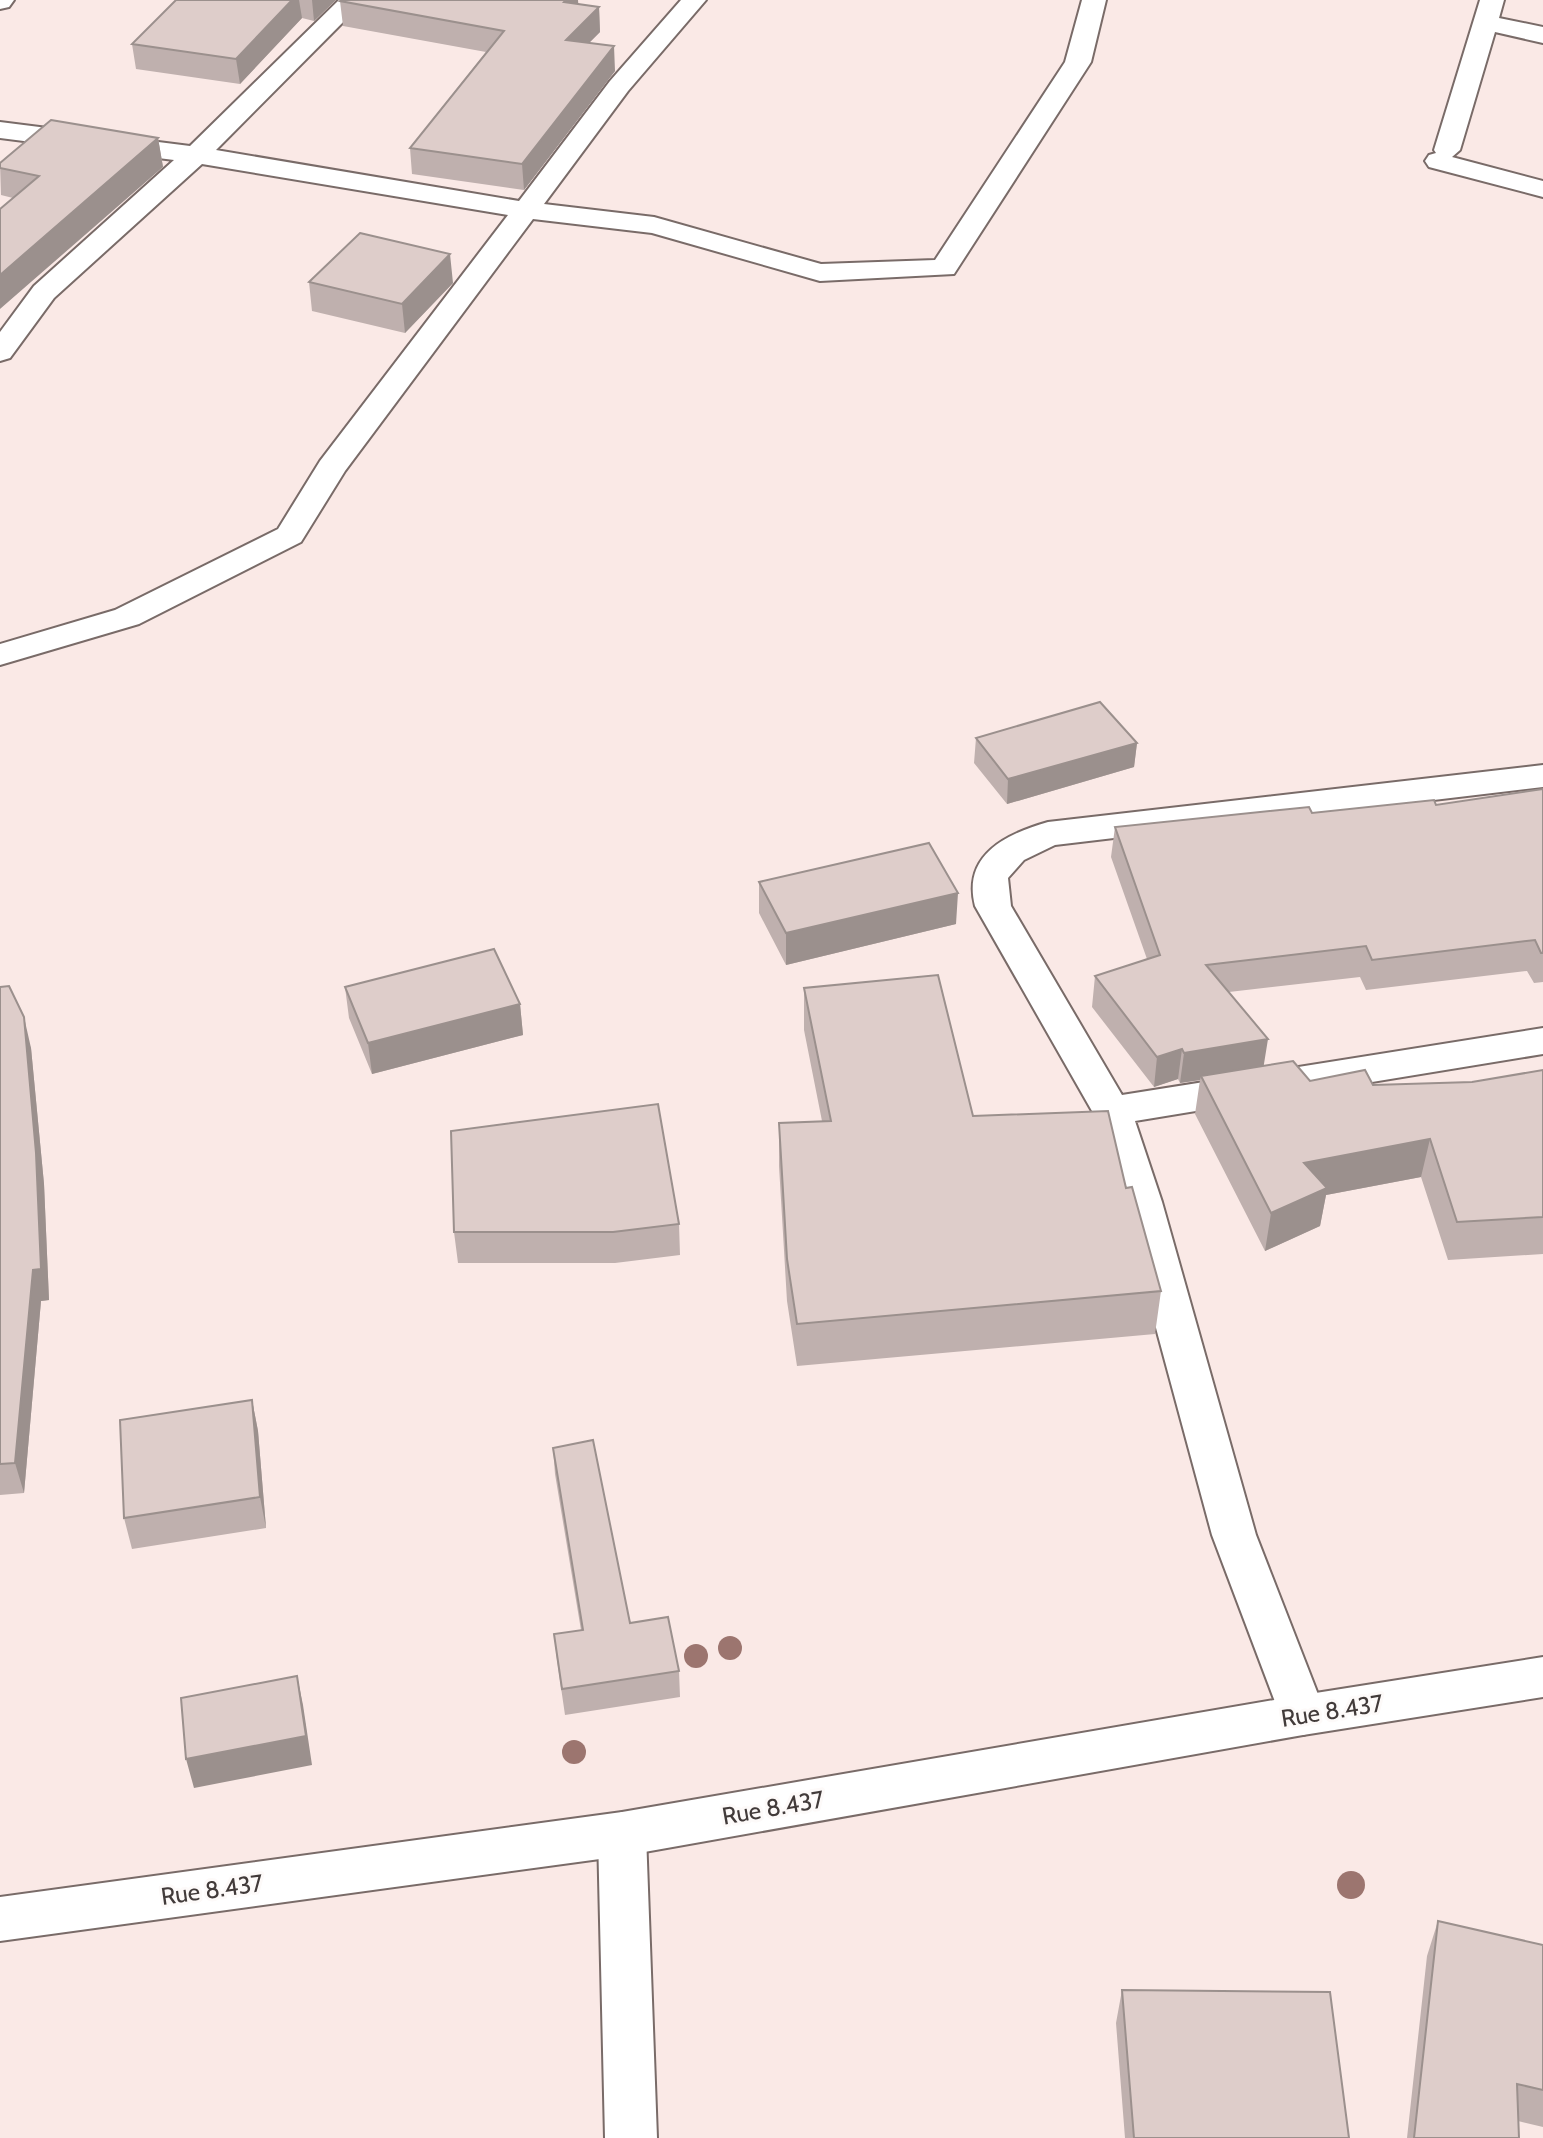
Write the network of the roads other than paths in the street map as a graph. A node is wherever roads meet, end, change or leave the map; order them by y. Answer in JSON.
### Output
{"nodes":[{"id":1,"x":353,"y":0,"type":"edge"},
{"id":2,"x":694,"y":0,"type":"edge"},
{"id":3,"x":1094,"y":0,"type":"edge"},
{"id":4,"x":1489,"y":11,"type":"edge"},
{"id":5,"x":1543,"y":34,"type":"edge"},
{"id":6,"x":0,"y":130,"type":"edge"},
{"id":7,"x":197,"y":155,"type":"junction"},
{"id":8,"x":1543,"y":189,"type":"edge"},
{"id":9,"x":526,"y":210,"type":"junction"},
{"id":10,"x":0,"y":352,"type":"edge"},
{"id":11,"x":0,"y":655,"type":"edge"},
{"id":12,"x":1543,"y":776,"type":"edge"},
{"id":13,"x":1543,"y":1041,"type":"edge"},
{"id":14,"x":1112,"y":1111,"type":"junction"},
{"id":15,"x":1543,"y":1677,"type":"edge"},
{"id":16,"x":1303,"y":1715,"type":"junction"},
{"id":17,"x":622,"y":1834,"type":"junction"},
{"id":18,"x":0,"y":1919,"type":"edge"},
{"id":19,"x":631,"y":2138,"type":"edge"}],
"edges":[{"from":1,"to":7,"type":"street"},
{"from":2,"to":9,"type":"street"},
{"from":3,"to":9,"type":"street"},
{"from":4,"to":5,"type":"street"},
{"from":4,"to":8,"type":"street"},
{"from":6,"to":7,"type":"street"},
{"from":7,"to":9,"type":"street"},
{"from":7,"to":10,"type":"street"},
{"from":9,"to":11,"type":"street"},
{"from":12,"to":14,"type":"street"},
{"from":13,"to":14,"type":"street"},
{"from":14,"to":16,"type":"street"},
{"from":15,"to":16,"type":"street","name":"Rue 8.437"},
{"from":16,"to":17,"type":"street","name":"Rue 8.437"},
{"from":17,"to":18,"type":"street","name":"Rue 8.437"},
{"from":17,"to":19,"type":"street"}]}
